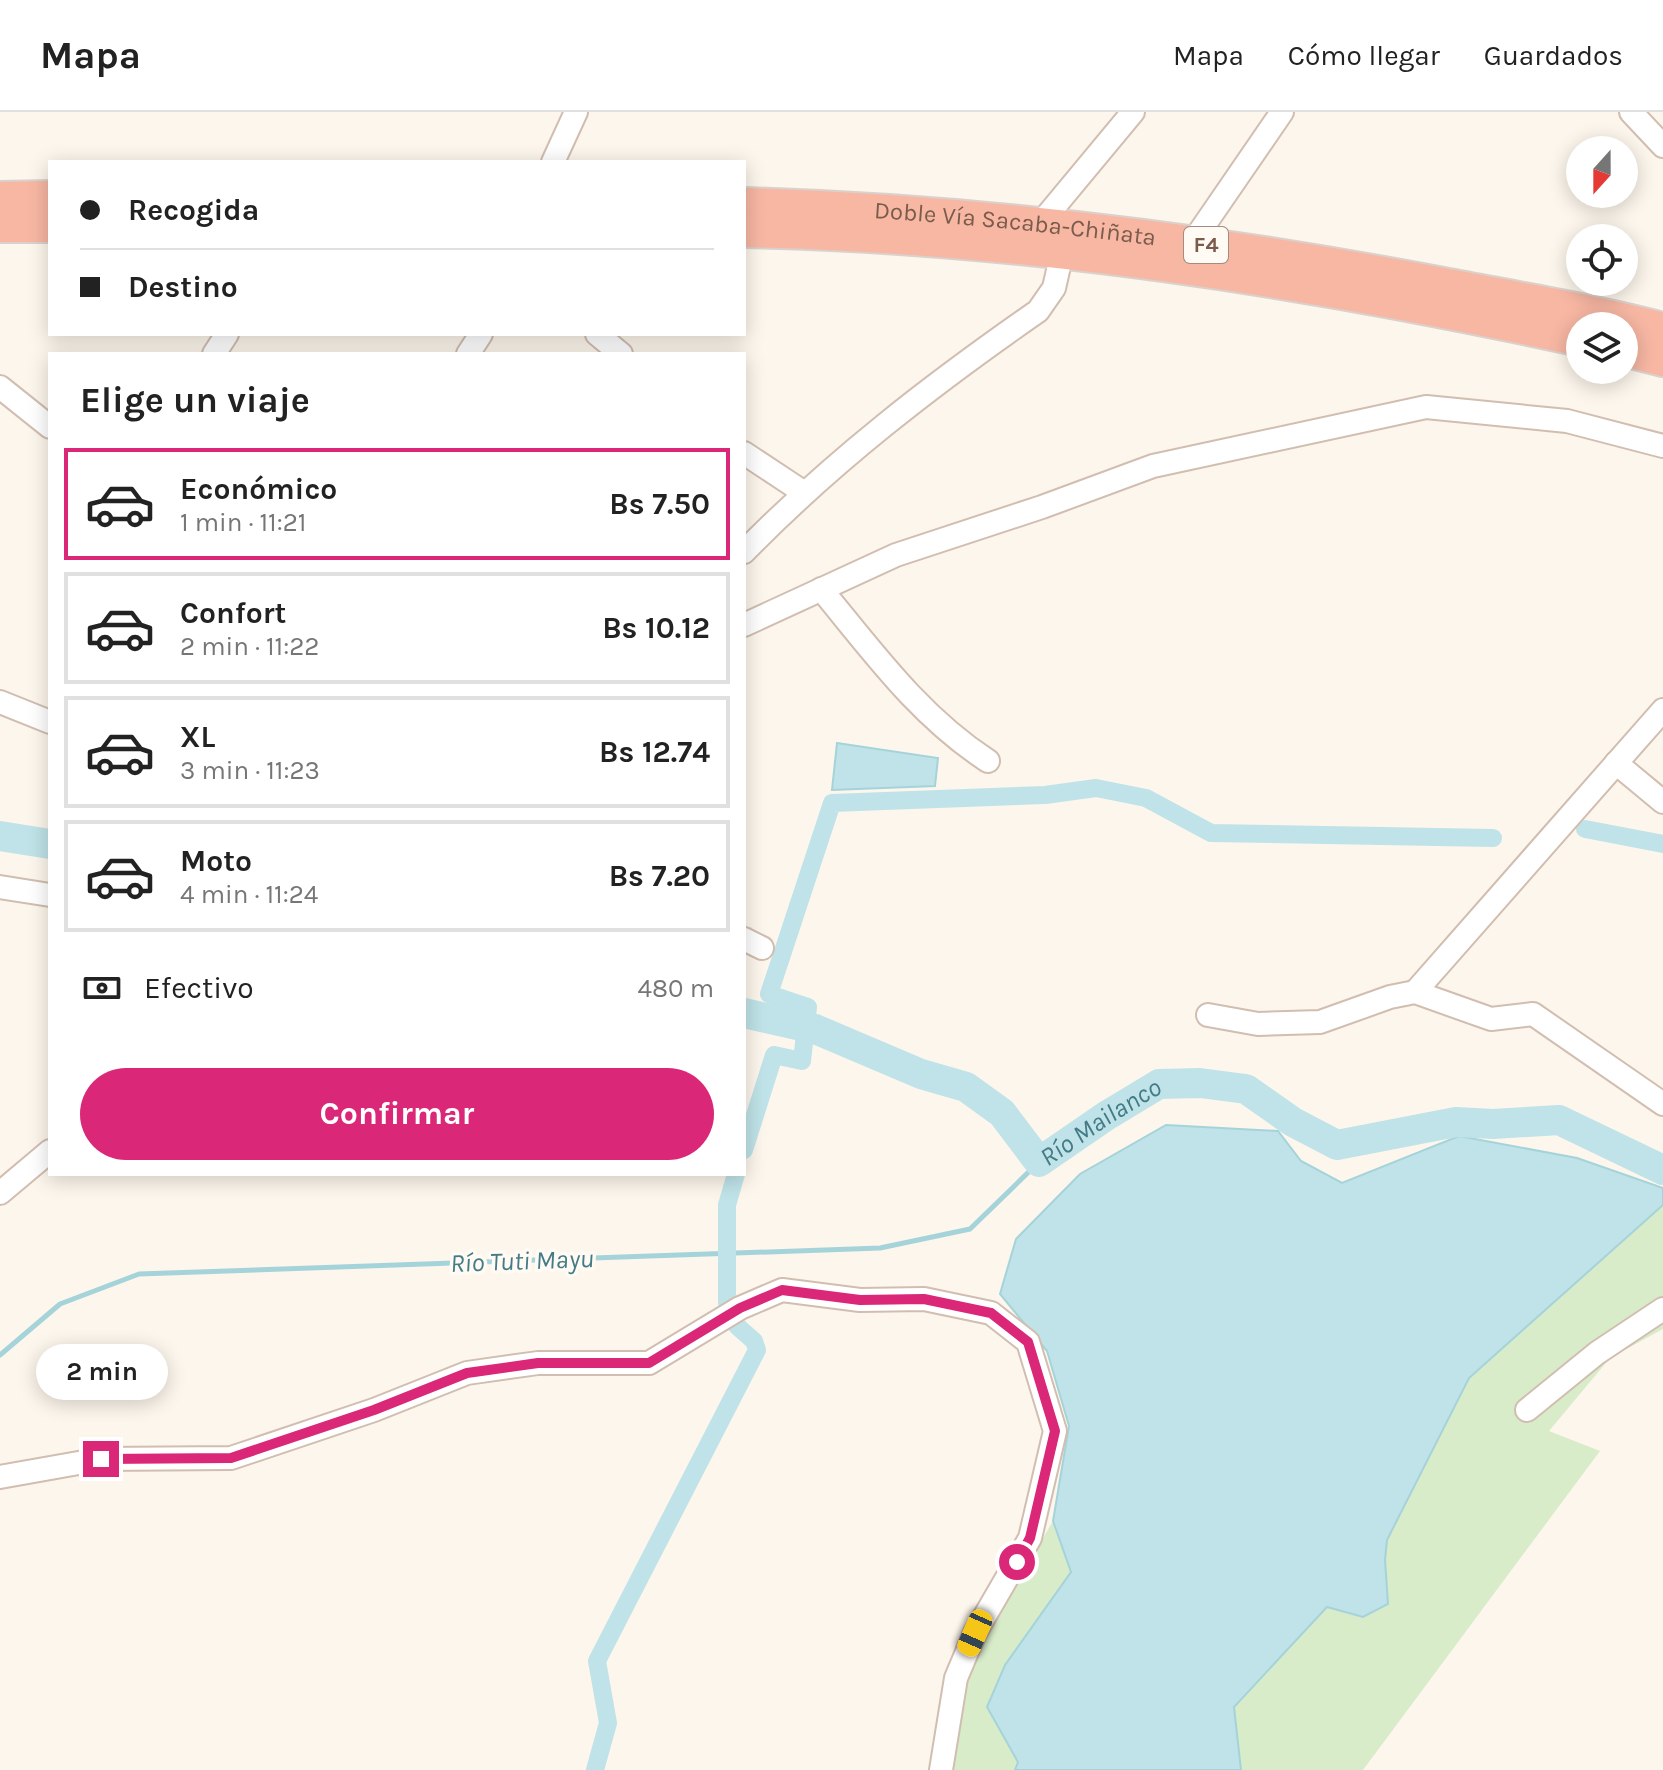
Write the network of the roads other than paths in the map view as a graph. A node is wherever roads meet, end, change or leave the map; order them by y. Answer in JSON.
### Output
{"nodes":[{"id":1,"x":1133,"y":112,"type":"edge"},
{"id":2,"x":1282,"y":112,"type":"edge"},
{"id":3,"x":569,"y":114,"type":"edge"},
{"id":4,"x":1640,"y":115,"type":"edge"},
{"id":5,"x":1663,"y":146,"type":"edge"},
{"id":6,"x":554,"y":160,"type":"edge"},
{"id":7,"x":48,"y":197,"type":"edge"},
{"id":8,"x":0,"y":198,"type":"edge"},
{"id":9,"x":746,"y":204,"type":"edge"},
{"id":10,"x":1040,"y":224,"type":"junction"},
{"id":11,"x":0,"y":226,"type":"edge"},
{"id":12,"x":48,"y":226,"type":"edge"},
{"id":13,"x":746,"y":231,"type":"edge"},
{"id":14,"x":1192,"y":243,"type":"junction"},
{"id":15,"x":1062,"y":253,"type":"junction"},
{"id":16,"x":1663,"y":329,"type":"edge"},
{"id":17,"x":599,"y":336,"type":"edge"},
{"id":18,"x":1566,"y":337,"type":"edge"},
{"id":19,"x":619,"y":352,"type":"edge"},
{"id":20,"x":1638,"y":354,"type":"edge"},
{"id":21,"x":1663,"y":360,"type":"edge"},
{"id":22,"x":0,"y":387,"type":"edge"},
{"id":23,"x":48,"y":425,"type":"edge"},
{"id":24,"x":1663,"y":446,"type":"edge"},
{"id":25,"x":746,"y":454,"type":"edge"},
{"id":26,"x":803,"y":492,"type":"junction"},
{"id":27,"x":746,"y":550,"type":"edge"},
{"id":28,"x":821,"y":589,"type":"junction"},
{"id":29,"x":746,"y":624,"type":"edge"},
{"id":30,"x":0,"y":702,"type":"edge"},
{"id":31,"x":1663,"y":710,"type":"edge"},
{"id":32,"x":48,"y":721,"type":"edge"},
{"id":33,"x":988,"y":761,"type":"dead end"},
{"id":34,"x":1616,"y":763,"type":"junction"},
{"id":35,"x":1663,"y":802,"type":"edge"},
{"id":36,"x":0,"y":887,"type":"edge"},
{"id":37,"x":48,"y":895,"type":"edge"},
{"id":38,"x":1415,"y":992,"type":"junction"},
{"id":39,"x":1208,"y":1015,"type":"dead end"},
{"id":40,"x":1663,"y":1104,"type":"edge"},
{"id":41,"x":48,"y":1153,"type":"edge"},
{"id":42,"x":0,"y":1193,"type":"edge"},
{"id":43,"x":1663,"y":1309,"type":"edge"},
{"id":44,"x":1527,"y":1410,"type":"dead end"},
{"id":45,"x":0,"y":1477,"type":"edge"},
{"id":46,"x":941,"y":1770,"type":"edge"}],
"edges":[{"from":1,"to":10,"type":"street"},
{"from":2,"to":14,"type":"street"},
{"from":3,"to":6,"type":"street"},
{"from":4,"to":5,"type":"street"},
{"from":7,"to":8,"type":"highway"},
{"from":9,"to":10,"type":"highway","name":"Doble Vía Sacaba-Chiñata","number":"F4"},
{"from":10,"to":14,"type":"highway","name":"Doble Vía Sacaba-Chiñata","number":"F4"},
{"from":11,"to":12,"type":"highway"},
{"from":13,"to":15,"type":"highway","name":"Doble Vía Sacaba-Chiñata","number":"F4"},
{"from":14,"to":16,"type":"highway","name":"Doble Vía Sacaba-Chiñata","number":"F4"},
{"from":15,"to":18,"type":"highway","name":"Doble Vía Sacaba-Chiñata","number":"F4"},
{"from":15,"to":26,"type":"street"},
{"from":17,"to":19,"type":"street"},
{"from":20,"to":21,"type":"highway"},
{"from":22,"to":23,"type":"street"},
{"from":24,"to":28,"type":"street"},
{"from":25,"to":26,"type":"street"},
{"from":26,"to":27,"type":"street"},
{"from":28,"to":29,"type":"street"},
{"from":28,"to":33,"type":"street"},
{"from":30,"to":32,"type":"street"},
{"from":31,"to":34,"type":"street"},
{"from":34,"to":35,"type":"street"},
{"from":34,"to":38,"type":"street"},
{"from":36,"to":37,"type":"street"},
{"from":38,"to":39,"type":"street"},
{"from":38,"to":40,"type":"street"},
{"from":41,"to":42,"type":"street"},
{"from":43,"to":44,"type":"street"},
{"from":45,"to":46,"type":"street"}]}
